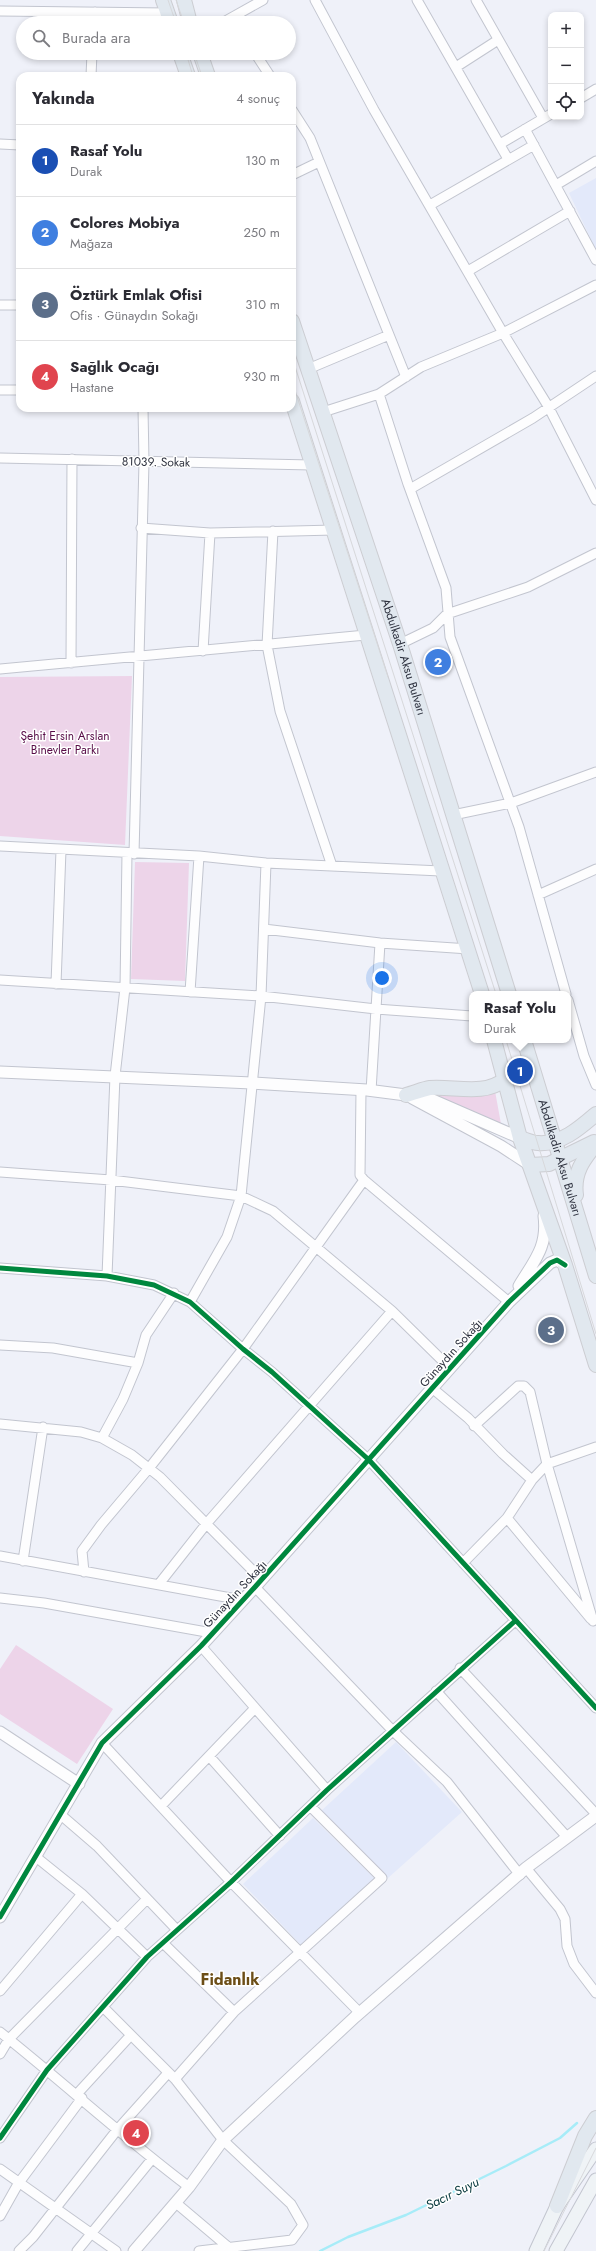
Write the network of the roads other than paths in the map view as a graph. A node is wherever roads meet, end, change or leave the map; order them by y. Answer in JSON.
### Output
{"nodes":[{"id":1,"x":184,"y":0,"type":"edge"},
{"id":2,"x":263,"y":0,"type":"edge"},
{"id":3,"x":315,"y":0,"type":"edge"},
{"id":4,"x":417,"y":0,"type":"edge"},
{"id":5,"x":476,"y":0,"type":"edge"},
{"id":6,"x":0,"y":11,"type":"edge"},
{"id":7,"x":95,"y":12,"type":"junction"},
{"id":8,"x":167,"y":12,"type":"edge"},
{"id":9,"x":95,"y":16,"type":"edge"},
{"id":10,"x":188,"y":16,"type":"edge"},
{"id":11,"x":241,"y":16,"type":"edge"},
{"id":12,"x":498,"y":40,"type":"junction"},
{"id":13,"x":92,"y":60,"type":"edge"},
{"id":14,"x":182,"y":60,"type":"edge"},
{"id":15,"x":202,"y":60,"type":"edge"},
{"id":16,"x":260,"y":60,"type":"edge"},
{"id":17,"x":456,"y":67,"type":"junction"},
{"id":18,"x":91,"y":72,"type":"edge"},
{"id":19,"x":187,"y":72,"type":"edge"},
{"id":20,"x":207,"y":72,"type":"edge"},
{"id":21,"x":267,"y":72,"type":"edge"},
{"id":22,"x":595,"y":93,"type":"edge"},
{"id":23,"x":584,"y":97,"type":"edge"},
{"id":24,"x":296,"y":116,"type":"edge"},
{"id":25,"x":547,"y":116,"type":"edge"},
{"id":26,"x":525,"y":129,"type":"junction"},
{"id":27,"x":0,"y":144,"type":"edge"},
{"id":28,"x":500,"y":144,"type":"junction"},
{"id":29,"x":16,"y":145,"type":"edge"},
{"id":30,"x":534,"y":145,"type":"junction"},
{"id":31,"x":508,"y":159,"type":"junction"},
{"id":32,"x":596,"y":161,"type":"edge"},
{"id":33,"x":319,"y":162,"type":"junction"},
{"id":34,"x":296,"y":173,"type":"edge"},
{"id":35,"x":556,"y":185,"type":"junction"},
{"id":36,"x":430,"y":206,"type":"junction"},
{"id":37,"x":570,"y":211,"type":"junction"},
{"id":38,"x":596,"y":260,"type":"edge"},
{"id":39,"x":468,"y":271,"type":"junction"},
{"id":40,"x":596,"y":285,"type":"edge"},
{"id":41,"x":0,"y":305,"type":"edge"},
{"id":42,"x":16,"y":306,"type":"edge"},
{"id":43,"x":296,"y":333,"type":"edge"},
{"id":44,"x":503,"y":333,"type":"junction"},
{"id":45,"x":389,"y":335,"type":"junction"},
{"id":46,"x":308,"y":369,"type":"junction"},
{"id":47,"x":596,"y":376,"type":"edge"},
{"id":48,"x":406,"y":377,"type":"junction"},
{"id":49,"x":0,"y":390,"type":"edge"},
{"id":50,"x":16,"y":390,"type":"edge"},
{"id":51,"x":379,"y":394,"type":"junction"},
{"id":52,"x":548,"y":406,"type":"junction"},
{"id":53,"x":142,"y":412,"type":"edge"},
{"id":54,"x":295,"y":412,"type":"edge"},
{"id":55,"x":323,"y":412,"type":"junction"},
{"id":56,"x":0,"y":458,"type":"edge"},
{"id":57,"x":72,"y":459,"type":"junction"},
{"id":58,"x":144,"y":462,"type":"junction"},
{"id":59,"x":312,"y":465,"type":"junction"},
{"id":60,"x":410,"y":489,"type":"junction"},
{"id":61,"x":596,"y":500,"type":"edge"},
{"id":62,"x":141,"y":528,"type":"junction"},
{"id":63,"x":334,"y":530,"type":"junction"},
{"id":64,"x":273,"y":531,"type":"junction"},
{"id":65,"x":210,"y":533,"type":"junction"},
{"id":66,"x":596,"y":553,"type":"edge"},
{"id":67,"x":447,"y":614,"type":"junction"},
{"id":68,"x":366,"y":635,"type":"junction"},
{"id":69,"x":400,"y":644,"type":"junction"},
{"id":70,"x":267,"y":645,"type":"junction"},
{"id":71,"x":203,"y":651,"type":"junction"},
{"id":72,"x":140,"y":657,"type":"junction"},
{"id":73,"x":71,"y":662,"type":"junction"},
{"id":74,"x":0,"y":669,"type":"edge"},
{"id":75,"x":596,"y":772,"type":"edge"},
{"id":76,"x":511,"y":803,"type":"junction"},
{"id":77,"x":453,"y":815,"type":"junction"},
{"id":78,"x":0,"y":846,"type":"edge"},
{"id":79,"x":61,"y":850,"type":"junction"},
{"id":80,"x":130,"y":854,"type":"junction"},
{"id":81,"x":199,"y":856,"type":"junction"},
{"id":82,"x":266,"y":863,"type":"junction"},
{"id":83,"x":332,"y":866,"type":"junction"},
{"id":84,"x":596,"y":869,"type":"edge"},
{"id":85,"x":441,"y":871,"type":"junction"},
{"id":86,"x":538,"y":895,"type":"junction"},
{"id":87,"x":264,"y":929,"type":"junction"},
{"id":88,"x":380,"y":943,"type":"junction"},
{"id":89,"x":469,"y":949,"type":"junction"},
{"id":90,"x":0,"y":980,"type":"edge"},
{"id":91,"x":56,"y":984,"type":"junction"},
{"id":92,"x":124,"y":988,"type":"junction"},
{"id":93,"x":481,"y":991,"type":"edge"},
{"id":94,"x":508,"y":991,"type":"edge"},
{"id":95,"x":565,"y":991,"type":"edge"},
{"id":96,"x":190,"y":992,"type":"junction"},
{"id":97,"x":262,"y":996,"type":"junction"},
{"id":98,"x":376,"y":1009,"type":"junction"},
{"id":99,"x":571,"y":1010,"type":"edge"},
{"id":100,"x":469,"y":1016,"type":"edge"},
{"id":101,"x":495,"y":1043,"type":"edge"},
{"id":102,"x":525,"y":1043,"type":"edge"},
{"id":103,"x":0,"y":1072,"type":"edge"},
{"id":104,"x":115,"y":1076,"type":"junction"},
{"id":105,"x":504,"y":1080,"type":"junction"},
{"id":106,"x":252,"y":1083,"type":"junction"},
{"id":107,"x":596,"y":1085,"type":"edge"},
{"id":108,"x":366,"y":1090,"type":"junction"},
{"id":109,"x":406,"y":1095,"type":"junction"},
{"id":110,"x":596,"y":1114,"type":"edge"},
{"id":111,"x":520,"y":1138,"type":"junction"},
{"id":112,"x":555,"y":1140,"type":"junction"},
{"id":113,"x":596,"y":1142,"type":"edge"},
{"id":114,"x":561,"y":1160,"type":"junction"},
{"id":115,"x":530,"y":1165,"type":"junction"},
{"id":116,"x":0,"y":1172,"type":"edge"},
{"id":117,"x":112,"y":1180,"type":"junction"},
{"id":118,"x":364,"y":1180,"type":"junction"},
{"id":119,"x":241,"y":1196,"type":"junction"},
{"id":120,"x":542,"y":1201,"type":"junction"},
{"id":121,"x":577,"y":1211,"type":"junction"},
{"id":122,"x":317,"y":1248,"type":"junction"},
{"id":123,"x":565,"y":1265,"type":"junction"},
{"id":124,"x":0,"y":1268,"type":"edge"},
{"id":125,"x":107,"y":1276,"type":"junction"},
{"id":126,"x":596,"y":1276,"type":"edge"},
{"id":127,"x":174,"y":1293,"type":"junction"},
{"id":128,"x":190,"y":1302,"type":"junction"},
{"id":129,"x":509,"y":1302,"type":"junction"},
{"id":130,"x":392,"y":1311,"type":"junction"},
{"id":131,"x":0,"y":1345,"type":"edge"},
{"id":132,"x":243,"y":1350,"type":"junction"},
{"id":133,"x":138,"y":1363,"type":"junction"},
{"id":134,"x":596,"y":1365,"type":"edge"},
{"id":135,"x":450,"y":1368,"type":"junction"},
{"id":136,"x":432,"y":1388,"type":"junction"},
{"id":137,"x":309,"y":1405,"type":"junction"},
{"id":138,"x":0,"y":1424,"type":"edge"},
{"id":139,"x":474,"y":1426,"type":"junction"},
{"id":140,"x":43,"y":1427,"type":"junction"},
{"id":141,"x":102,"y":1438,"type":"junction"},
{"id":142,"x":596,"y":1447,"type":"edge"},
{"id":143,"x":369,"y":1460,"type":"junction"},
{"id":144,"x":547,"y":1464,"type":"junction"},
{"id":145,"x":150,"y":1467,"type":"junction"},
{"id":146,"x":532,"y":1480,"type":"junction"},
{"id":147,"x":507,"y":1518,"type":"junction"},
{"id":148,"x":207,"y":1523,"type":"junction"},
{"id":149,"x":0,"y":1556,"type":"edge"},
{"id":150,"x":23,"y":1561,"type":"junction"},
{"id":151,"x":463,"y":1563,"type":"junction"},
{"id":152,"x":84,"y":1572,"type":"junction"},
{"id":153,"x":159,"y":1584,"type":"junction"},
{"id":154,"x":259,"y":1584,"type":"junction"},
{"id":155,"x":0,"y":1598,"type":"edge"},
{"id":156,"x":242,"y":1600,"type":"junction"},
{"id":157,"x":515,"y":1621,"type":"junction"},
{"id":158,"x":595,"y":1624,"type":"edge"},
{"id":159,"x":212,"y":1633,"type":"junction"},
{"id":160,"x":201,"y":1646,"type":"junction"},
{"id":161,"x":460,"y":1668,"type":"junction"},
{"id":162,"x":436,"y":1691,"type":"junction"},
{"id":163,"x":596,"y":1707,"type":"edge"},
{"id":164,"x":255,"y":1708,"type":"junction"},
{"id":165,"x":393,"y":1731,"type":"junction"},
{"id":166,"x":0,"y":1732,"type":"edge"},
{"id":167,"x":102,"y":1743,"type":"junction"},
{"id":168,"x":210,"y":1756,"type":"junction"},
{"id":169,"x":80,"y":1784,"type":"junction"},
{"id":170,"x":327,"y":1790,"type":"junction"},
{"id":171,"x":161,"y":1806,"type":"junction"},
{"id":172,"x":310,"y":1807,"type":"junction"},
{"id":173,"x":61,"y":1815,"type":"junction"},
{"id":174,"x":596,"y":1815,"type":"edge"},
{"id":175,"x":280,"y":1836,"type":"junction"},
{"id":176,"x":567,"y":1836,"type":"junction"},
{"id":177,"x":36,"y":1857,"type":"junction"},
{"id":178,"x":523,"y":1872,"type":"junction"},
{"id":179,"x":231,"y":1882,"type":"junction"},
{"id":180,"x":82,"y":1894,"type":"junction"},
{"id":181,"x":147,"y":1899,"type":"junction"},
{"id":182,"x":0,"y":1917,"type":"edge"},
{"id":183,"x":118,"y":1928,"type":"junction"},
{"id":184,"x":177,"y":1930,"type":"junction"},
{"id":185,"x":163,"y":1943,"type":"junction"},
{"id":186,"x":298,"y":1952,"type":"junction"},
{"id":187,"x":147,"y":1956,"type":"junction"},
{"id":188,"x":0,"y":1991,"type":"edge"},
{"id":189,"x":596,"y":1993,"type":"edge"},
{"id":190,"x":103,"y":2007,"type":"junction"},
{"id":191,"x":234,"y":2012,"type":"junction"},
{"id":192,"x":360,"y":2014,"type":"junction"},
{"id":193,"x":0,"y":2032,"type":"edge"},
{"id":194,"x":131,"y":2036,"type":"junction"},
{"id":195,"x":9,"y":2039,"type":"junction"},
{"id":196,"x":0,"y":2054,"type":"edge"},
{"id":197,"x":47,"y":2070,"type":"junction"},
{"id":198,"x":171,"y":2076,"type":"junction"},
{"id":199,"x":79,"y":2096,"type":"junction"},
{"id":200,"x":596,"y":2118,"type":"edge"},
{"id":201,"x":117,"y":2130,"type":"junction"},
{"id":202,"x":0,"y":2138,"type":"edge"},
{"id":203,"x":223,"y":2140,"type":"junction"},
{"id":204,"x":596,"y":2149,"type":"edge"},
{"id":205,"x":152,"y":2159,"type":"junction"},
{"id":206,"x":0,"y":2169,"type":"edge"},
{"id":207,"x":596,"y":2180,"type":"edge"},
{"id":208,"x":18,"y":2184,"type":"junction"},
{"id":209,"x":189,"y":2187,"type":"junction"},
{"id":210,"x":176,"y":2203,"type":"junction"},
{"id":211,"x":557,"y":2206,"type":"junction"},
{"id":212,"x":55,"y":2207,"type":"junction"},
{"id":213,"x":0,"y":2216,"type":"edge"},
{"id":214,"x":92,"y":2233,"type":"junction"},
{"id":215,"x":227,"y":2246,"type":"junction"},
{"id":216,"x":210,"y":2250,"type":"edge"},
{"id":217,"x":19,"y":2251,"type":"edge"},
{"id":218,"x":77,"y":2251,"type":"edge"},
{"id":219,"x":116,"y":2251,"type":"edge"},
{"id":220,"x":134,"y":2251,"type":"edge"},
{"id":221,"x":199,"y":2251,"type":"edge"},
{"id":222,"x":536,"y":2251,"type":"edge"},
{"id":223,"x":556,"y":2251,"type":"edge"}],
"edges":[{"from":1,"to":10,"type":"main road"},
{"from":2,"to":11,"type":"street"},
{"from":3,"to":36,"type":"street"},
{"from":4,"to":17,"type":"street"},
{"from":5,"to":12,"type":"street"},
{"from":6,"to":7,"type":"street"},
{"from":7,"to":8,"type":"street"},
{"from":7,"to":9,"type":"street"},
{"from":12,"to":17,"type":"street"},
{"from":12,"to":25,"type":"street"},
{"from":13,"to":18,"type":"street"},
{"from":14,"to":19,"type":"main road"},
{"from":15,"to":20,"type":"main road"},
{"from":16,"to":21,"type":"street"},
{"from":17,"to":28,"type":"street"},
{"from":22,"to":23,"type":"street"},
{"from":24,"to":33,"type":"street"},
{"from":25,"to":26,"type":"street"},
{"from":26,"to":28,"type":"street"},
{"from":26,"to":30,"type":"street"},
{"from":27,"to":29,"type":"street"},
{"from":28,"to":31,"type":"street"},
{"from":30,"to":31,"type":"street"},
{"from":30,"to":35,"type":"street"},
{"from":31,"to":36,"type":"street"},
{"from":32,"to":35,"type":"street"},
{"from":33,"to":34,"type":"street"},
{"from":33,"to":45,"type":"street"},
{"from":35,"to":37,"type":"street"},
{"from":36,"to":39,"type":"street"},
{"from":37,"to":38,"type":"street"},
{"from":37,"to":39,"type":"street"},
{"from":39,"to":44,"type":"street"},
{"from":40,"to":44,"type":"street"},
{"from":41,"to":42,"type":"street"},
{"from":43,"to":46,"type":"main road","name":"Abdulkadir Aksu Bulvarı"},
{"from":44,"to":48,"type":"street"},
{"from":44,"to":52,"type":"street"},
{"from":45,"to":46,"type":"street"},
{"from":45,"to":48,"type":"street"},
{"from":46,"to":55,"type":"main road","name":"Abdulkadir Aksu Bulvarı"},
{"from":47,"to":52,"type":"street"},
{"from":48,"to":51,"type":"street"},
{"from":49,"to":50,"type":"street"},
{"from":51,"to":55,"type":"street"},
{"from":51,"to":60,"type":"street"},
{"from":52,"to":60,"type":"street"},
{"from":52,"to":61,"type":"street"},
{"from":53,"to":58,"type":"street"},
{"from":54,"to":59,"type":"main road"},
{"from":55,"to":69,"type":"main road","name":"Abdulkadir Aksu Bulvarı"},
{"from":56,"to":57,"type":"street","name":"81039. Sokak"},
{"from":57,"to":58,"type":"street","name":"81039. Sokak"},
{"from":57,"to":73,"type":"street"},
{"from":58,"to":59,"type":"street","name":"81039. Sokak"},
{"from":58,"to":62,"type":"street"},
{"from":59,"to":63,"type":"main road"},
{"from":60,"to":67,"type":"street"},
{"from":62,"to":65,"type":"street"},
{"from":62,"to":72,"type":"street"},
{"from":63,"to":64,"type":"street"},
{"from":63,"to":68,"type":"main road"},
{"from":64,"to":65,"type":"street"},
{"from":64,"to":70,"type":"street"},
{"from":65,"to":71,"type":"street"},
{"from":66,"to":67,"type":"street"},
{"from":67,"to":69,"type":"street"},
{"from":67,"to":76,"type":"street"},
{"from":68,"to":70,"type":"street"},
{"from":68,"to":85,"type":"main road"},
{"from":69,"to":77,"type":"main road","name":"Abdulkadir Aksu Bulvarı"},
{"from":70,"to":71,"type":"street"},
{"from":70,"to":83,"type":"street"},
{"from":71,"to":72,"type":"street"},
{"from":72,"to":73,"type":"street"},
{"from":72,"to":80,"type":"street"},
{"from":73,"to":74,"type":"street"},
{"from":75,"to":76,"type":"street"},
{"from":76,"to":77,"type":"street"},
{"from":76,"to":86,"type":"street"},
{"from":77,"to":94,"type":"main road","name":"Abdulkadir Aksu Bulvarı"},
{"from":78,"to":79,"type":"street"},
{"from":79,"to":80,"type":"street"},
{"from":79,"to":91,"type":"street"},
{"from":80,"to":81,"type":"street"},
{"from":80,"to":92,"type":"street"},
{"from":81,"to":82,"type":"street"},
{"from":81,"to":96,"type":"street"},
{"from":82,"to":83,"type":"street"},
{"from":82,"to":87,"type":"street"},
{"from":83,"to":85,"type":"street"},
{"from":84,"to":86,"type":"street"},
{"from":85,"to":89,"type":"main road"},
{"from":86,"to":95,"type":"street"},
{"from":87,"to":88,"type":"street"},
{"from":87,"to":97,"type":"street"},
{"from":88,"to":89,"type":"street"},
{"from":88,"to":98,"type":"street"},
{"from":89,"to":93,"type":"main road"},
{"from":90,"to":91,"type":"street"},
{"from":91,"to":92,"type":"street"},
{"from":92,"to":96,"type":"street"},
{"from":92,"to":104,"type":"street"},
{"from":96,"to":97,"type":"street"},
{"from":97,"to":98,"type":"street"},
{"from":97,"to":106,"type":"street"},
{"from":98,"to":100,"type":"street"},
{"from":98,"to":108,"type":"street"},
{"from":99,"to":107,"type":"street"},
{"from":101,"to":105,"type":"main road"},
{"from":102,"to":112,"type":"main road","name":"Abdulkadir Aksu Bulvarı"},
{"from":103,"to":104,"type":"street"},
{"from":104,"to":106,"type":"street"},
{"from":104,"to":117,"type":"street"},
{"from":105,"to":109,"type":"main road"},
{"from":105,"to":111,"type":"main road"},
{"from":106,"to":108,"type":"street"},
{"from":106,"to":119,"type":"street"},
{"from":108,"to":109,"type":"street"},
{"from":108,"to":118,"type":"street"},
{"from":109,"to":111,"type":"street"},
{"from":109,"to":115,"type":"street"},
{"from":110,"to":112,"type":"main road"},
{"from":111,"to":112,"type":"main road"},
{"from":111,"to":115,"type":"main road"},
{"from":112,"to":114,"type":"main road","name":"Abdulkadir Aksu Bulvarı"},
{"from":113,"to":114,"type":"main road"},
{"from":113,"to":121,"type":"main road"},
{"from":114,"to":115,"type":"main road"},
{"from":114,"to":121,"type":"main road","name":"Abdulkadir Aksu Bulvarı"},
{"from":115,"to":120,"type":"main road"},
{"from":116,"to":117,"type":"street"},
{"from":117,"to":119,"type":"street"},
{"from":117,"to":125,"type":"street"},
{"from":118,"to":122,"type":"street"},
{"from":118,"to":129,"type":"street"},
{"from":119,"to":122,"type":"street"},
{"from":119,"to":128,"type":"street"},
{"from":120,"to":123,"type":"main road"},
{"from":120,"to":129,"type":"street"},
{"from":121,"to":126,"type":"main road","name":"Abdulkadir Aksu Bulvarı"},
{"from":122,"to":130,"type":"street"},
{"from":122,"to":132,"type":"street"},
{"from":123,"to":129,"type":"street"},
{"from":123,"to":134,"type":"main road"},
{"from":124,"to":125,"type":"street"},
{"from":125,"to":127,"type":"street"},
{"from":127,"to":128,"type":"street"},
{"from":127,"to":133,"type":"street"},
{"from":128,"to":132,"type":"street"},
{"from":129,"to":135,"type":"street","name":"Günaydın Sokağı"},
{"from":130,"to":135,"type":"street"},
{"from":130,"to":137,"type":"street"},
{"from":131,"to":133,"type":"street"},
{"from":132,"to":137,"type":"street"},
{"from":132,"to":145,"type":"street"},
{"from":133,"to":141,"type":"street"},
{"from":135,"to":136,"type":"street","name":"Günaydın Sokağı"},
{"from":136,"to":139,"type":"street"},
{"from":136,"to":143,"type":"street","name":"Günaydın Sokağı"},
{"from":137,"to":143,"type":"street"},
{"from":137,"to":148,"type":"street"},
{"from":138,"to":140,"type":"street"},
{"from":139,"to":144,"type":"street"},
{"from":139,"to":146,"type":"street"},
{"from":140,"to":141,"type":"street"},
{"from":140,"to":150,"type":"street"},
{"from":141,"to":145,"type":"street"},
{"from":142,"to":144,"type":"street"},
{"from":143,"to":151,"type":"street"},
{"from":143,"to":154,"type":"street","name":"Günaydın Sokağı"},
{"from":144,"to":146,"type":"street"},
{"from":144,"to":158,"type":"street"},
{"from":145,"to":148,"type":"street"},
{"from":145,"to":152,"type":"street"},
{"from":146,"to":147,"type":"street"},
{"from":147,"to":151,"type":"street"},
{"from":147,"to":158,"type":"street"},
{"from":148,"to":153,"type":"street"},
{"from":148,"to":154,"type":"street"},
{"from":149,"to":150,"type":"street"},
{"from":150,"to":152,"type":"street"},
{"from":151,"to":157,"type":"street"},
{"from":152,"to":153,"type":"street"},
{"from":153,"to":156,"type":"street"},
{"from":154,"to":156,"type":"street","name":"Günaydın Sokağı"},
{"from":154,"to":165,"type":"street"},
{"from":155,"to":159,"type":"street"},
{"from":156,"to":159,"type":"street","name":"Günaydın Sokağı"},
{"from":157,"to":161,"type":"street"},
{"from":157,"to":163,"type":"street"},
{"from":159,"to":160,"type":"street","name":"Günaydın Sokağı"},
{"from":160,"to":164,"type":"street"},
{"from":160,"to":167,"type":"street","name":"Günaydın Sokağı"},
{"from":161,"to":162,"type":"street"},
{"from":161,"to":174,"type":"street"},
{"from":162,"to":165,"type":"street"},
{"from":162,"to":176,"type":"street"},
{"from":164,"to":168,"type":"street"},
{"from":164,"to":170,"type":"street"},
{"from":165,"to":170,"type":"street"},
{"from":165,"to":178,"type":"street"},
{"from":166,"to":169,"type":"street"},
{"from":167,"to":169,"type":"street","name":"Günaydın Sokağı"},
{"from":167,"to":171,"type":"street"},
{"from":168,"to":171,"type":"street"},
{"from":168,"to":175,"type":"street"},
{"from":169,"to":173,"type":"street","name":"Günaydın Sokağı"},
{"from":170,"to":172,"type":"street"},
{"from":171,"to":179,"type":"street"},
{"from":172,"to":175,"type":"street"},
{"from":172,"to":186,"type":"street"},
{"from":173,"to":177,"type":"street","name":"Günaydın Sokağı"},
{"from":173,"to":181,"type":"street"},
{"from":174,"to":176,"type":"street"},
{"from":175,"to":179,"type":"street"},
{"from":176,"to":178,"type":"street"},
{"from":177,"to":180,"type":"street"},
{"from":177,"to":182,"type":"street","name":"Günaydın Sokağı"},
{"from":178,"to":189,"type":"street"},
{"from":178,"to":192,"type":"street"},
{"from":179,"to":184,"type":"street"},
{"from":179,"to":186,"type":"street"},
{"from":180,"to":183,"type":"street"},
{"from":180,"to":188,"type":"street"},
{"from":181,"to":183,"type":"street"},
{"from":181,"to":184,"type":"street"},
{"from":183,"to":187,"type":"street"},
{"from":183,"to":195,"type":"street"},
{"from":184,"to":185,"type":"street"},
{"from":185,"to":187,"type":"street"},
{"from":185,"to":191,"type":"street"},
{"from":186,"to":191,"type":"street"},
{"from":186,"to":192,"type":"street"},
{"from":187,"to":190,"type":"street"},
{"from":190,"to":194,"type":"street"},
{"from":190,"to":197,"type":"street"},
{"from":191,"to":198,"type":"street"},
{"from":192,"to":203,"type":"street"},
{"from":193,"to":195,"type":"street"},
{"from":194,"to":198,"type":"street"},
{"from":194,"to":199,"type":"street"},
{"from":195,"to":196,"type":"street"},
{"from":195,"to":197,"type":"street"},
{"from":197,"to":199,"type":"street"},
{"from":197,"to":202,"type":"street"},
{"from":198,"to":201,"type":"street"},
{"from":198,"to":203,"type":"street"},
{"from":199,"to":201,"type":"street"},
{"from":199,"to":208,"type":"street"},
{"from":200,"to":211,"type":"main road"},
{"from":201,"to":205,"type":"street"},
{"from":201,"to":212,"type":"street"},
{"from":203,"to":209,"type":"street"},
{"from":203,"to":215,"type":"street"},
{"from":204,"to":211,"type":"main road"},
{"from":205,"to":209,"type":"street"},
{"from":205,"to":214,"type":"street"},
{"from":206,"to":208,"type":"street"},
{"from":207,"to":223,"type":"main road"},
{"from":208,"to":212,"type":"street"},
{"from":208,"to":213,"type":"street"},
{"from":209,"to":210,"type":"street"},
{"from":210,"to":215,"type":"street"},
{"from":210,"to":220,"type":"street"},
{"from":211,"to":222,"type":"main road"},
{"from":212,"to":214,"type":"street"},
{"from":212,"to":217,"type":"street"},
{"from":214,"to":218,"type":"street"},
{"from":214,"to":219,"type":"street"},
{"from":215,"to":216,"type":"street"},
{"from":216,"to":221,"type":"street"}]}
